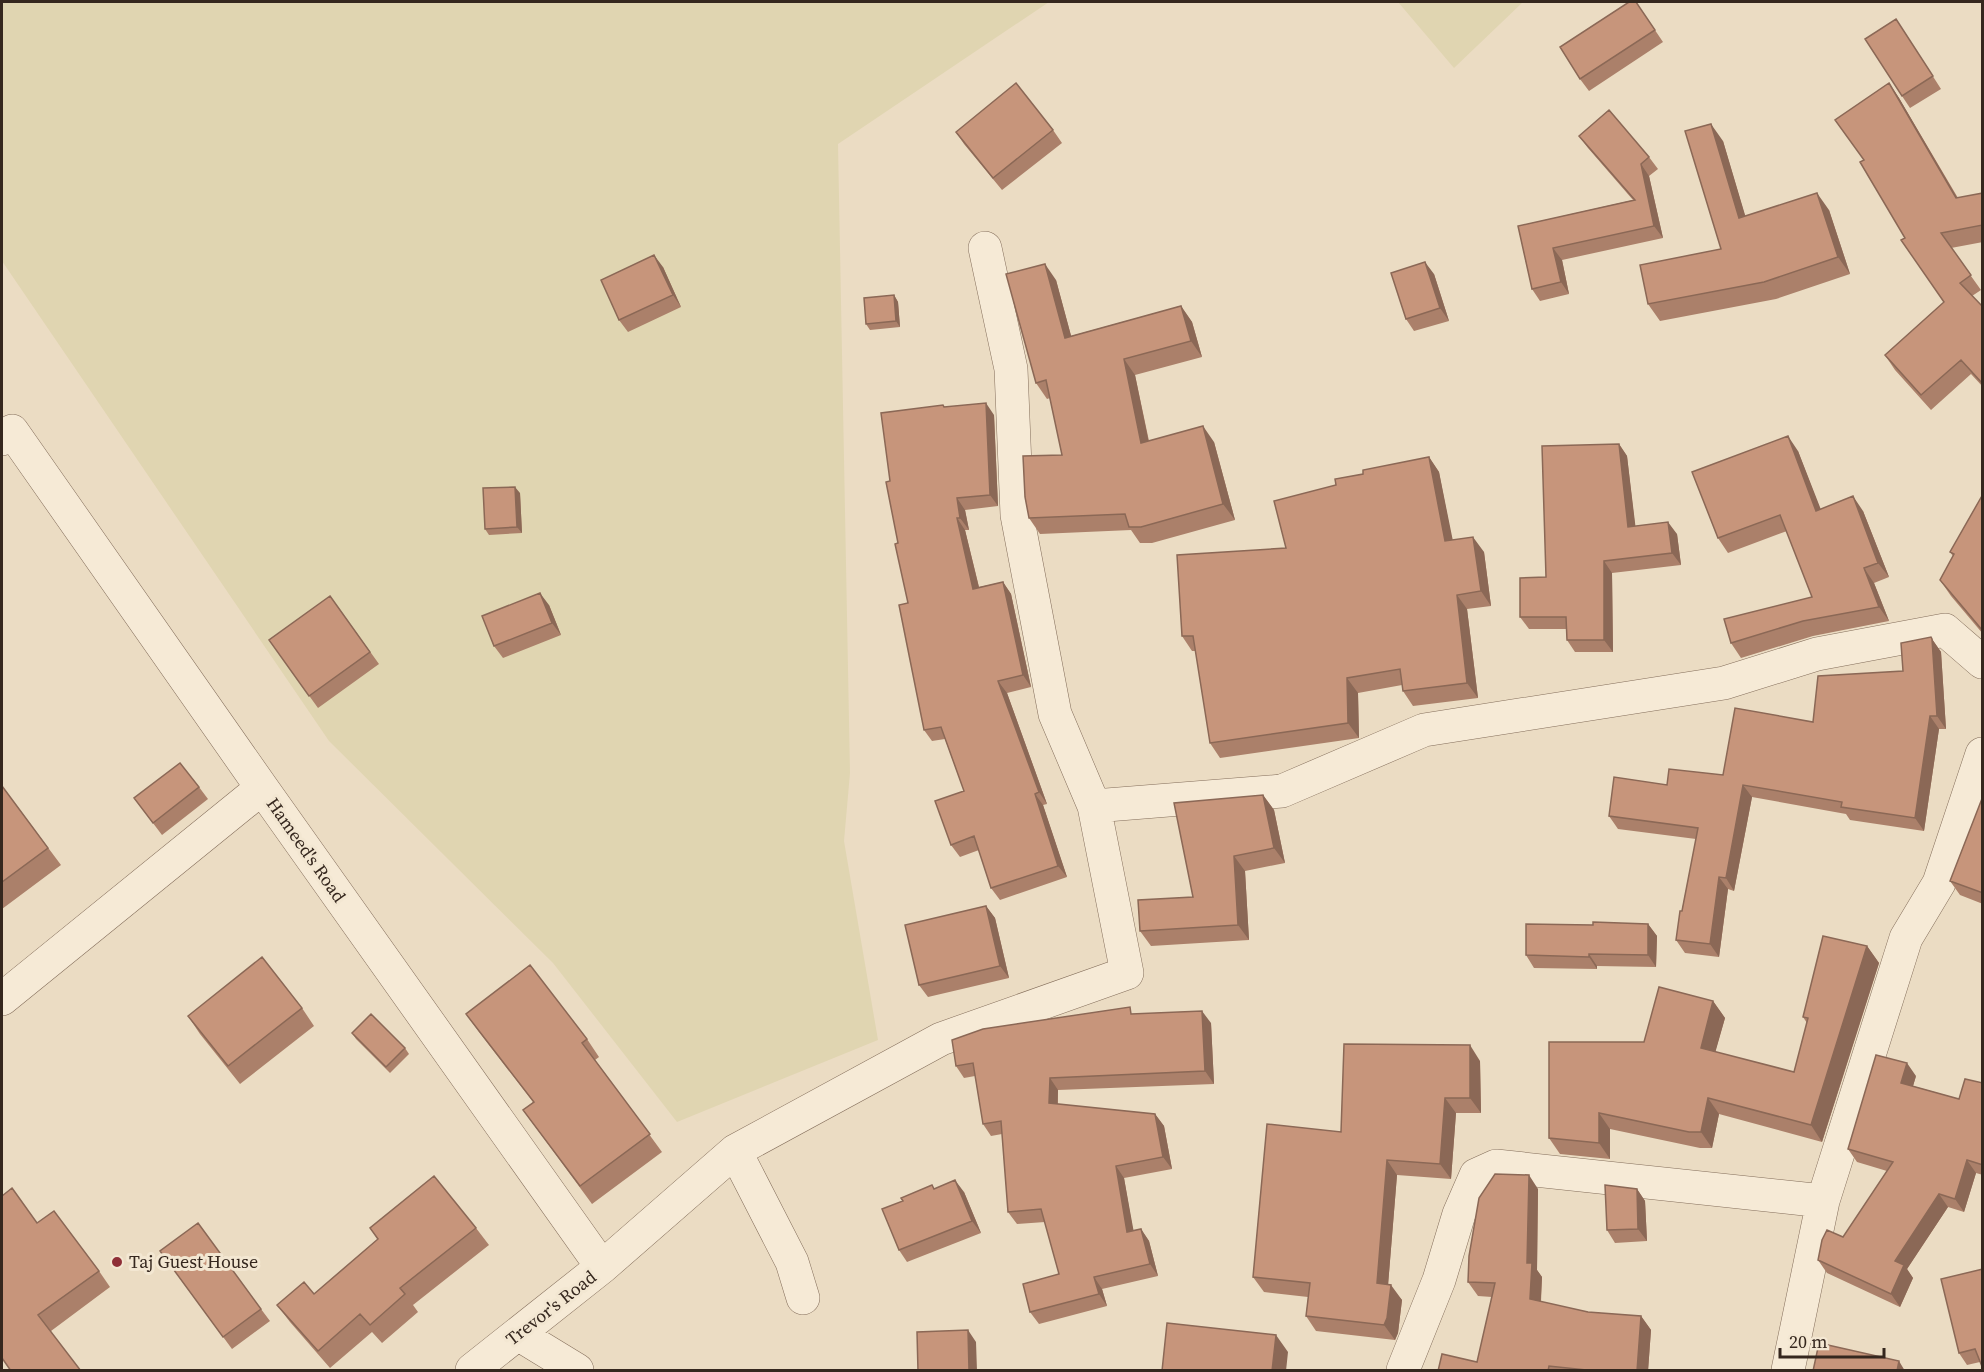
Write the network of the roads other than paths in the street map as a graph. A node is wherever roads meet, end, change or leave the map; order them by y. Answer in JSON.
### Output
{"nodes":[{"id":1,"x":985,"y":248,"type":"dead end"},
{"id":2,"x":7,"y":435,"type":"edge"},
{"id":3,"x":1983,"y":662,"type":"edge"},
{"id":4,"x":1983,"y":754,"type":"edge"},
{"id":5,"x":262,"y":788,"type":"junction"},
{"id":6,"x":1094,"y":806,"type":"junction"},
{"id":7,"x":2,"y":999,"type":"edge"},
{"id":8,"x":735,"y":1151,"type":"junction"},
{"id":9,"x":1823,"y":1201,"type":"junction"},
{"id":10,"x":602,"y":1267,"type":"junction"},
{"id":11,"x":803,"y":1298,"type":"dead end"},
{"id":12,"x":518,"y":1334,"type":"junction"},
{"id":13,"x":472,"y":1371,"type":"edge"},
{"id":14,"x":577,"y":1371,"type":"edge"},
{"id":15,"x":1403,"y":1371,"type":"edge"},
{"id":16,"x":1788,"y":1371,"type":"edge"}],
"edges":[{"from":1,"to":6,"type":"street"},
{"from":2,"to":5,"type":"street","name":"Hameed's Road"},
{"from":3,"to":6,"type":"street"},
{"from":4,"to":9,"type":"street"},
{"from":5,"to":7,"type":"street"},
{"from":5,"to":10,"type":"street","name":"Hameed's Road"},
{"from":6,"to":8,"type":"street","name":"Trevor's Road"},
{"from":8,"to":10,"type":"street","name":"Trevor's Road"},
{"from":8,"to":11,"type":"street"},
{"from":9,"to":15,"type":"street"},
{"from":9,"to":16,"type":"street"},
{"from":10,"to":12,"type":"street","name":"Trevor's Road"},
{"from":12,"to":13,"type":"street","name":"Trevor's Road"},
{"from":12,"to":14,"type":"street"}]}
